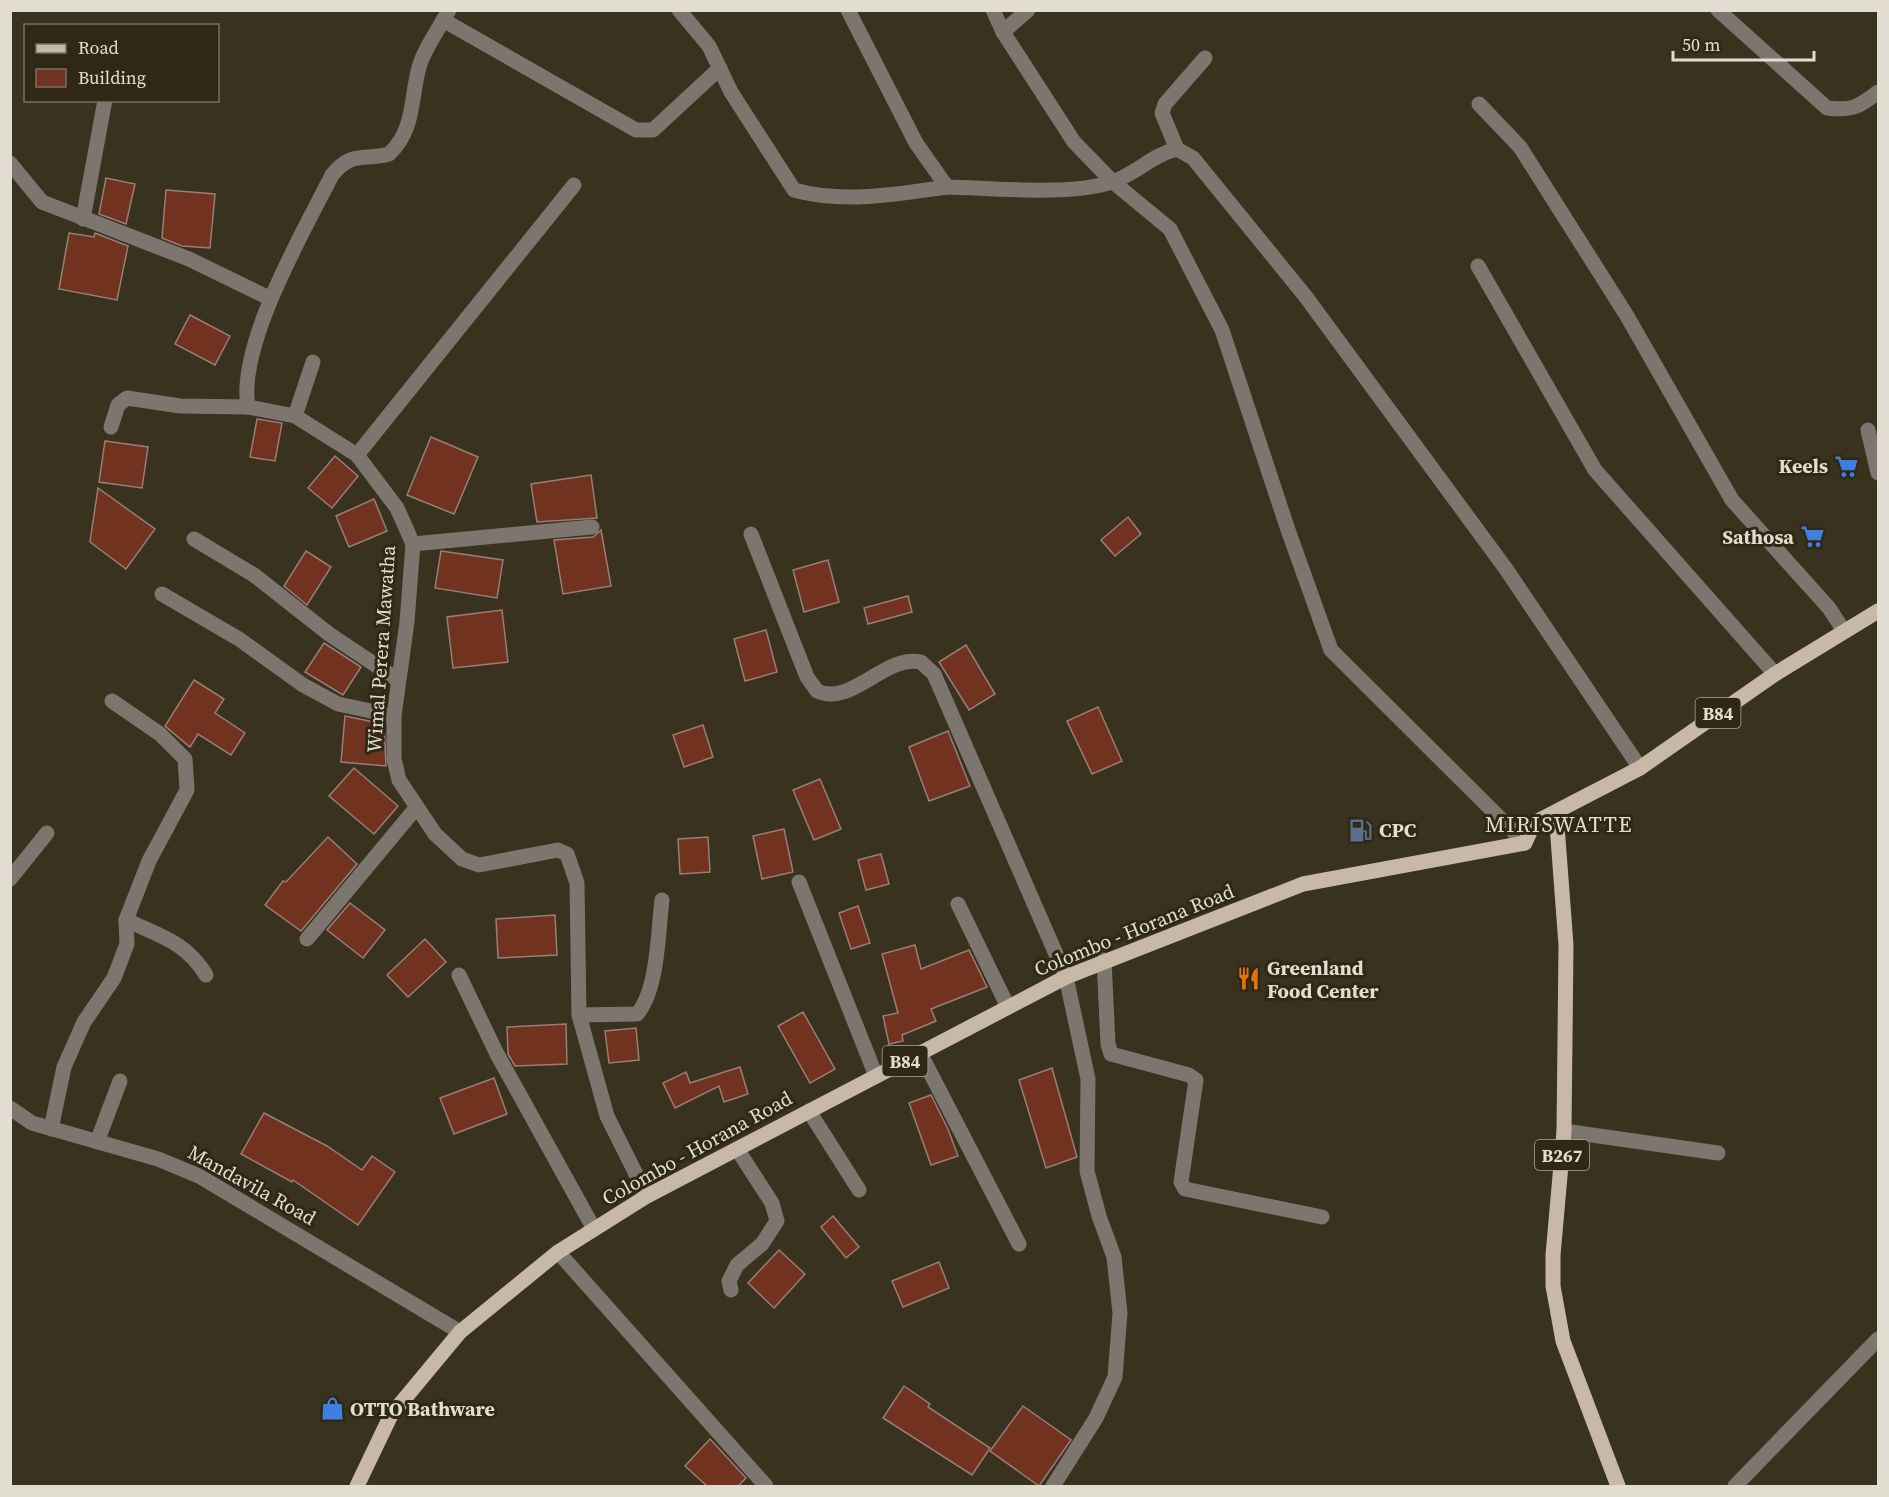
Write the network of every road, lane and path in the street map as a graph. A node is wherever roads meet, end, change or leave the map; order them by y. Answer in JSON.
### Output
{"nodes":[{"id":1,"x":679,"y":10,"type":"edge"},
{"id":2,"x":848,"y":10,"type":"edge"},
{"id":3,"x":993,"y":10,"type":"edge"},
{"id":4,"x":1028,"y":10,"type":"edge"},
{"id":5,"x":1718,"y":10,"type":"edge"},
{"id":6,"x":446,"y":15,"type":"edge"},
{"id":7,"x":1003,"y":32,"type":"junction"},
{"id":8,"x":1205,"y":58,"type":"dead end"},
{"id":9,"x":720,"y":68,"type":"junction"},
{"id":10,"x":1878,"y":92,"type":"edge"},
{"id":11,"x":105,"y":102,"type":"edge"},
{"id":12,"x":1479,"y":104,"type":"dead end"},
{"id":13,"x":1177,"y":150,"type":"junction"},
{"id":14,"x":10,"y":163,"type":"edge"},
{"id":15,"x":1113,"y":182,"type":"junction"},
{"id":16,"x":574,"y":185,"type":"dead end"},
{"id":17,"x":947,"y":188,"type":"junction"},
{"id":18,"x":83,"y":219,"type":"junction"},
{"id":19,"x":1478,"y":266,"type":"dead end"},
{"id":20,"x":270,"y":299,"type":"junction"},
{"id":21,"x":313,"y":362,"type":"dead end"},
{"id":22,"x":248,"y":407,"type":"junction"},
{"id":23,"x":295,"y":416,"type":"junction"},
{"id":24,"x":111,"y":427,"type":"dead end"},
{"id":25,"x":1868,"y":430,"type":"dead end"},
{"id":26,"x":357,"y":455,"type":"junction"},
{"id":27,"x":1878,"y":473,"type":"edge"},
{"id":28,"x":592,"y":527,"type":"dead end"},
{"id":29,"x":751,"y":534,"type":"dead end"},
{"id":30,"x":194,"y":539,"type":"dead end"},
{"id":31,"x":413,"y":544,"type":"junction"},
{"id":32,"x":162,"y":594,"type":"dead end"},
{"id":33,"x":1878,"y":611,"type":"edge"},
{"id":34,"x":1844,"y":631,"type":"junction"},
{"id":35,"x":1775,"y":674,"type":"junction"},
{"id":36,"x":398,"y":680,"type":"junction"},
{"id":37,"x":112,"y":701,"type":"dead end"},
{"id":38,"x":394,"y":716,"type":"junction"},
{"id":39,"x":1640,"y":768,"type":"junction"},
{"id":40,"x":416,"y":808,"type":"junction"},
{"id":41,"x":1556,"y":812,"type":"junction"},
{"id":42,"x":47,"y":833,"type":"dead end"},
{"id":43,"x":1525,"y":843,"type":"junction"},
{"id":44,"x":10,"y":879,"type":"edge"},
{"id":45,"x":799,"y":882,"type":"dead end"},
{"id":46,"x":662,"y":900,"type":"dead end"},
{"id":47,"x":958,"y":904,"type":"dead end"},
{"id":48,"x":126,"y":920,"type":"junction"},
{"id":49,"x":307,"y":939,"type":"dead end"},
{"id":50,"x":1104,"y":960,"type":"junction"},
{"id":51,"x":206,"y":975,"type":"dead end"},
{"id":52,"x":459,"y":975,"type":"dead end"},
{"id":53,"x":1066,"y":977,"type":"junction"},
{"id":54,"x":1008,"y":1007,"type":"junction"},
{"id":55,"x":579,"y":1016,"type":"junction"},
{"id":56,"x":920,"y":1053,"type":"junction"},
{"id":57,"x":876,"y":1076,"type":"junction"},
{"id":58,"x":120,"y":1081,"type":"dead end"},
{"id":59,"x":10,"y":1108,"type":"edge"},
{"id":60,"x":809,"y":1111,"type":"junction"},
{"id":61,"x":51,"y":1129,"type":"junction"},
{"id":62,"x":1564,"y":1131,"type":"junction"},
{"id":63,"x":97,"y":1142,"type":"junction"},
{"id":64,"x":737,"y":1149,"type":"junction"},
{"id":65,"x":1718,"y":1153,"type":"dead end"},
{"id":66,"x":859,"y":1190,"type":"dead end"},
{"id":67,"x":647,"y":1196,"type":"junction"},
{"id":68,"x":1322,"y":1216,"type":"dead end"},
{"id":69,"x":594,"y":1229,"type":"junction"},
{"id":70,"x":1019,"y":1244,"type":"dead end"},
{"id":71,"x":558,"y":1252,"type":"junction"},
{"id":72,"x":731,"y":1290,"type":"dead end"},
{"id":73,"x":460,"y":1332,"type":"junction"},
{"id":74,"x":1878,"y":1339,"type":"edge"},
{"id":75,"x":357,"y":1486,"type":"edge"},
{"id":76,"x":766,"y":1486,"type":"edge"},
{"id":77,"x":1053,"y":1486,"type":"edge"},
{"id":78,"x":1618,"y":1486,"type":"edge"},
{"id":79,"x":1735,"y":1486,"type":"edge"}],
"edges":[{"from":1,"to":9,"type":"street"},
{"from":2,"to":17,"type":"street"},
{"from":3,"to":7,"type":"street"},
{"from":4,"to":7,"type":"street"},
{"from":5,"to":10,"type":"street"},
{"from":6,"to":9,"type":"street"},
{"from":6,"to":20,"type":"street"},
{"from":7,"to":15,"type":"street"},
{"from":8,"to":13,"type":"street"},
{"from":9,"to":17,"type":"street"},
{"from":11,"to":18,"type":"street"},
{"from":12,"to":34,"type":"street"},
{"from":13,"to":15,"type":"street"},
{"from":13,"to":39,"type":"street"},
{"from":14,"to":18,"type":"street"},
{"from":15,"to":17,"type":"street"},
{"from":15,"to":43,"type":"street"},
{"from":16,"to":26,"type":"street"},
{"from":18,"to":20,"type":"street"},
{"from":19,"to":35,"type":"street"},
{"from":20,"to":22,"type":"street"},
{"from":21,"to":23,"type":"street"},
{"from":22,"to":23,"type":"street","name":"Wimal Perera Mawatha"},
{"from":22,"to":24,"type":"street","name":"Wimal Perera Mawatha"},
{"from":23,"to":26,"type":"street","name":"Wimal Perera Mawatha"},
{"from":25,"to":27,"type":"street"},
{"from":26,"to":31,"type":"street","name":"Wimal Perera Mawatha"},
{"from":28,"to":31,"type":"street"},
{"from":29,"to":53,"type":"street"},
{"from":30,"to":36,"type":"street"},
{"from":31,"to":36,"type":"street","name":"Wimal Perera Mawatha"},
{"from":32,"to":38,"type":"street"},
{"from":33,"to":34,"type":"main road","number":"B84"},
{"from":34,"to":35,"type":"main road","number":"B84"},
{"from":35,"to":39,"type":"main road","number":"B84"},
{"from":36,"to":38,"type":"street","name":"Wimal Perera Mawatha"},
{"from":37,"to":48,"type":"street"},
{"from":38,"to":40,"type":"street","name":"Wimal Perera Mawatha"},
{"from":39,"to":41,"type":"main road","number":"B84"},
{"from":40,"to":49,"type":"street"},
{"from":40,"to":55,"type":"street","name":"Wimal Perera Mawatha"},
{"from":41,"to":43,"type":"main road","number":"B84"},
{"from":41,"to":62,"type":"main road","number":"B267"},
{"from":42,"to":44,"type":"street"},
{"from":43,"to":50,"type":"main road","name":"Colombo - Horana Road","number":"B84"},
{"from":45,"to":57,"type":"street"},
{"from":46,"to":55,"type":"street"},
{"from":47,"to":54,"type":"street"},
{"from":48,"to":51,"type":"street"},
{"from":48,"to":61,"type":"street"},
{"from":50,"to":53,"type":"main road","name":"Colombo - Horana Road","number":"B84"},
{"from":50,"to":68,"type":"street"},
{"from":52,"to":69,"type":"street"},
{"from":53,"to":54,"type":"main road","name":"Colombo - Horana Road","number":"B84"},
{"from":53,"to":77,"type":"street"},
{"from":54,"to":56,"type":"main road","name":"Colombo - Horana Road","number":"B84"},
{"from":55,"to":67,"type":"street","name":"Wimal Perera Mawatha"},
{"from":56,"to":57,"type":"main road","name":"Colombo - Horana Road","number":"B84"},
{"from":56,"to":70,"type":"street"},
{"from":57,"to":60,"type":"main road","name":"Colombo - Horana Road","number":"B84"},
{"from":58,"to":63,"type":"street"},
{"from":59,"to":61,"type":"street","name":"Mandavila Road"},
{"from":60,"to":64,"type":"main road","name":"Colombo - Horana Road","number":"B84"},
{"from":60,"to":66,"type":"street"},
{"from":61,"to":63,"type":"street","name":"Mandavila Road"},
{"from":62,"to":65,"type":"street"},
{"from":62,"to":78,"type":"main road","number":"B267"},
{"from":63,"to":73,"type":"street","name":"Mandavila Road"},
{"from":64,"to":67,"type":"main road","name":"Colombo - Horana Road","number":"B84"},
{"from":64,"to":72,"type":"street"},
{"from":67,"to":69,"type":"main road","name":"Colombo - Horana Road","number":"B84"},
{"from":69,"to":71,"type":"main road","name":"Colombo - Horana Road","number":"B84"},
{"from":71,"to":73,"type":"main road","name":"Colombo - Horana Road","number":"B84"},
{"from":71,"to":76,"type":"street"},
{"from":73,"to":75,"type":"main road","name":"Colombo - Horana Road","number":"B84"},
{"from":74,"to":79,"type":"street"}]}
